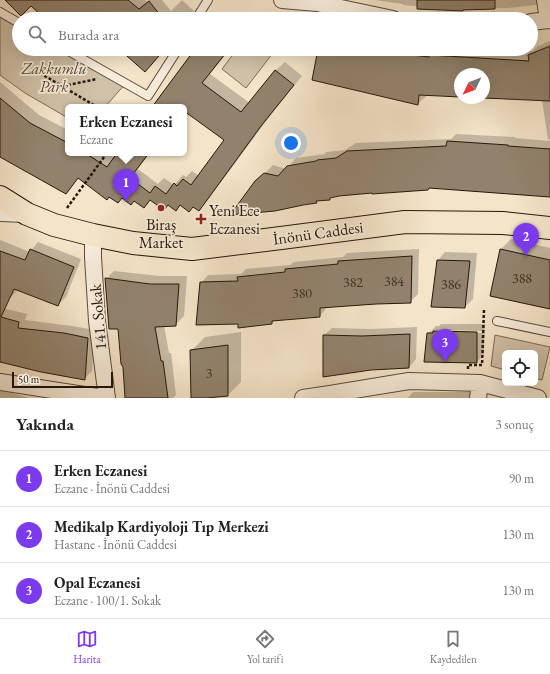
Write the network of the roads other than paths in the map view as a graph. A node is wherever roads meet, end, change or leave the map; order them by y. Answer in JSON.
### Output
{"nodes":[{"id":1,"x":208,"y":0,"type":"edge"},
{"id":2,"x":282,"y":0,"type":"edge"},
{"id":3,"x":545,"y":0,"type":"edge"},
{"id":4,"x":315,"y":2,"type":"edge"},
{"id":5,"x":0,"y":12,"type":"edge"},
{"id":6,"x":200,"y":12,"type":"edge"},
{"id":7,"x":361,"y":12,"type":"edge"},
{"id":8,"x":12,"y":19,"type":"edge"},
{"id":9,"x":549,"y":20,"type":"edge"},
{"id":10,"x":538,"y":21,"type":"edge"},
{"id":11,"x":78,"y":56,"type":"edge"},
{"id":12,"x":174,"y":56,"type":"edge"},
{"id":13,"x":0,"y":196,"type":"edge"},
{"id":14,"x":0,"y":213,"type":"edge"},
{"id":15,"x":27,"y":214,"type":"junction"},
{"id":16,"x":550,"y":228,"type":"edge"},
{"id":17,"x":92,"y":236,"type":"junction"},
{"id":18,"x":496,"y":321,"type":"dead end"},
{"id":19,"x":550,"y":332,"type":"edge"},
{"id":20,"x":0,"y":382,"type":"edge"},
{"id":21,"x":475,"y":388,"type":"edge"},
{"id":22,"x":330,"y":396,"type":"edge"},
{"id":23,"x":106,"y":398,"type":"edge"},
{"id":24,"x":303,"y":398,"type":"edge"},
{"id":25,"x":538,"y":398,"type":"edge"}],
"edges":[{"from":1,"to":6,"type":"lane"},
{"from":2,"to":4,"type":"street"},
{"from":3,"to":9,"type":"street"},
{"from":4,"to":7,"type":"street"},
{"from":5,"to":8,"type":"lane"},
{"from":9,"to":10,"type":"street"},
{"from":11,"to":12,"type":"lane"},
{"from":13,"to":15,"type":"main road","name":"İnönü Caddesi"},
{"from":14,"to":15,"type":"street"},
{"from":15,"to":17,"type":"main road","name":"İnönü Caddesi"},
{"from":16,"to":17,"type":"main road","name":"İnönü Caddesi"},
{"from":17,"to":23,"type":"street","name":"141. Sokak"},
{"from":18,"to":19,"type":"lane"},
{"from":20,"to":23,"type":"street"},
{"from":21,"to":22,"type":"street"},
{"from":21,"to":25,"type":"street"},
{"from":22,"to":24,"type":"street"}]}
